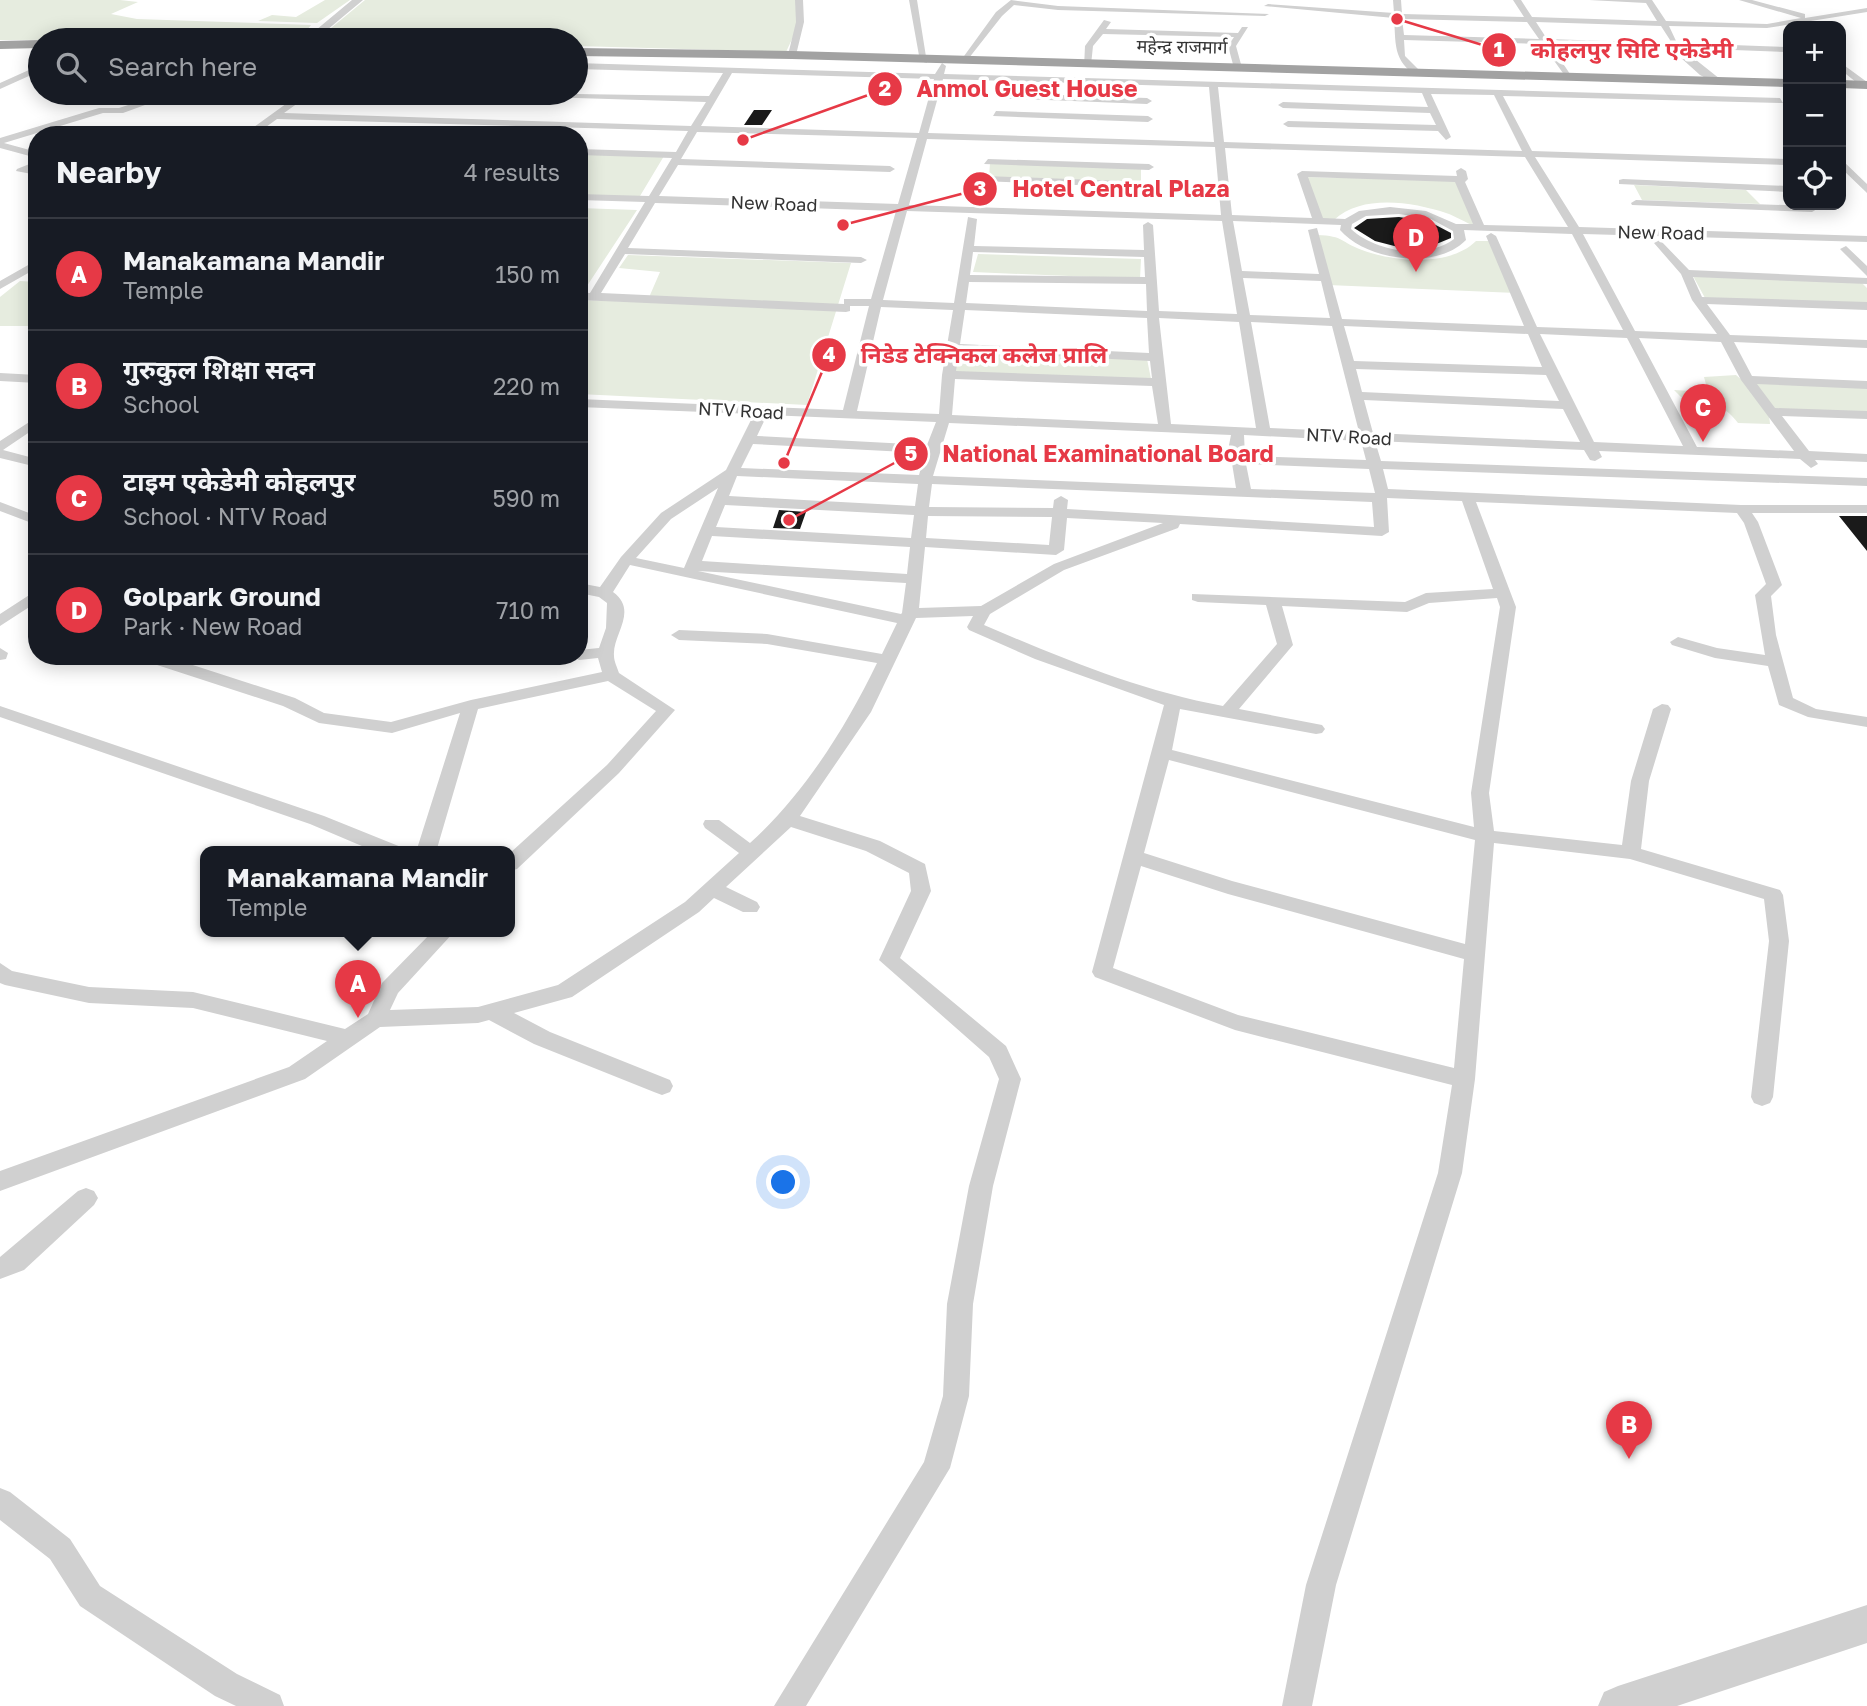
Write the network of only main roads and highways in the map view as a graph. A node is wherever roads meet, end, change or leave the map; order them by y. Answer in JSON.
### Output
{"nodes":[{"id":1,"x":28,"y":44,"type":"edge"},
{"id":2,"x":0,"y":45,"type":"edge"},
{"id":3,"x":588,"y":58,"type":"edge"},
{"id":4,"x":1783,"y":83,"type":"edge"},
{"id":5,"x":1846,"y":84,"type":"edge"},
{"id":6,"x":1866,"y":85,"type":"edge"}],
"edges":[{"from":1,"to":2,"type":"highway"},
{"from":3,"to":4,"type":"highway","name":"महेन्द्र राजमार्ग"},
{"from":5,"to":6,"type":"highway"}]}
